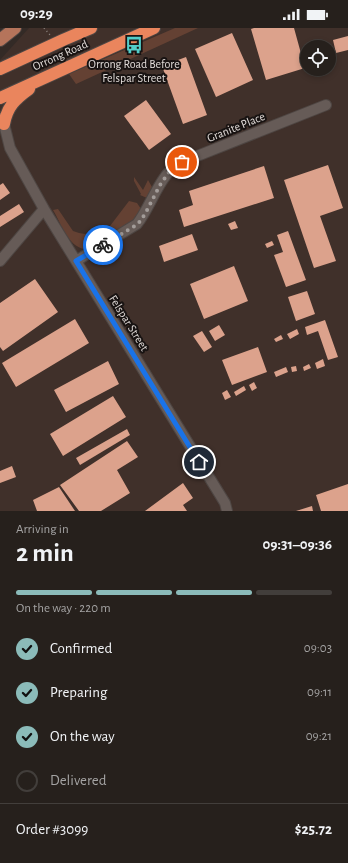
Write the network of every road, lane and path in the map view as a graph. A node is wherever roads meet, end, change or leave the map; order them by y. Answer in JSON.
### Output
{"nodes":[{"id":1,"x":15,"y":28,"type":"edge"},
{"id":2,"x":44,"y":28,"type":"edge"},
{"id":3,"x":91,"y":28,"type":"edge"},
{"id":4,"x":154,"y":28,"type":"edge"},
{"id":5,"x":51,"y":37,"type":"dead end"},
{"id":6,"x":0,"y":40,"type":"edge"},
{"id":7,"x":0,"y":69,"type":"edge"},
{"id":8,"x":46,"y":76,"type":"junction"},
{"id":9,"x":0,"y":98,"type":"edge"},
{"id":10,"x":326,"y":105,"type":"dead end"},
{"id":11,"x":2,"y":121,"type":"edge"},
{"id":12,"x":0,"y":139,"type":"edge"},
{"id":13,"x":10,"y":148,"type":"junction"},
{"id":14,"x":44,"y":209,"type":"junction"},
{"id":15,"x":0,"y":261,"type":"edge"},
{"id":16,"x":76,"y":261,"type":"junction"},
{"id":17,"x":227,"y":511,"type":"edge"}],
"edges":[{"from":1,"to":6,"type":"main road"},
{"from":2,"to":5,"type":"path"},
{"from":3,"to":7,"type":"highway","name":"Orrong Road"},
{"from":4,"to":8,"type":"highway","name":"Orrong Road"},
{"from":8,"to":9,"type":"highway","name":"Orrong Road"},
{"from":8,"to":11,"type":"highway"},
{"from":10,"to":16,"type":"street","name":"Granite Place"},
{"from":11,"to":13,"type":"street","name":"Felspar Street"},
{"from":12,"to":13,"type":"street","name":"Felspar Street"},
{"from":13,"to":14,"type":"street","name":"Felspar Street"},
{"from":14,"to":15,"type":"street"},
{"from":14,"to":16,"type":"street","name":"Felspar Street"},
{"from":16,"to":17,"type":"street","name":"Felspar Street"}]}
